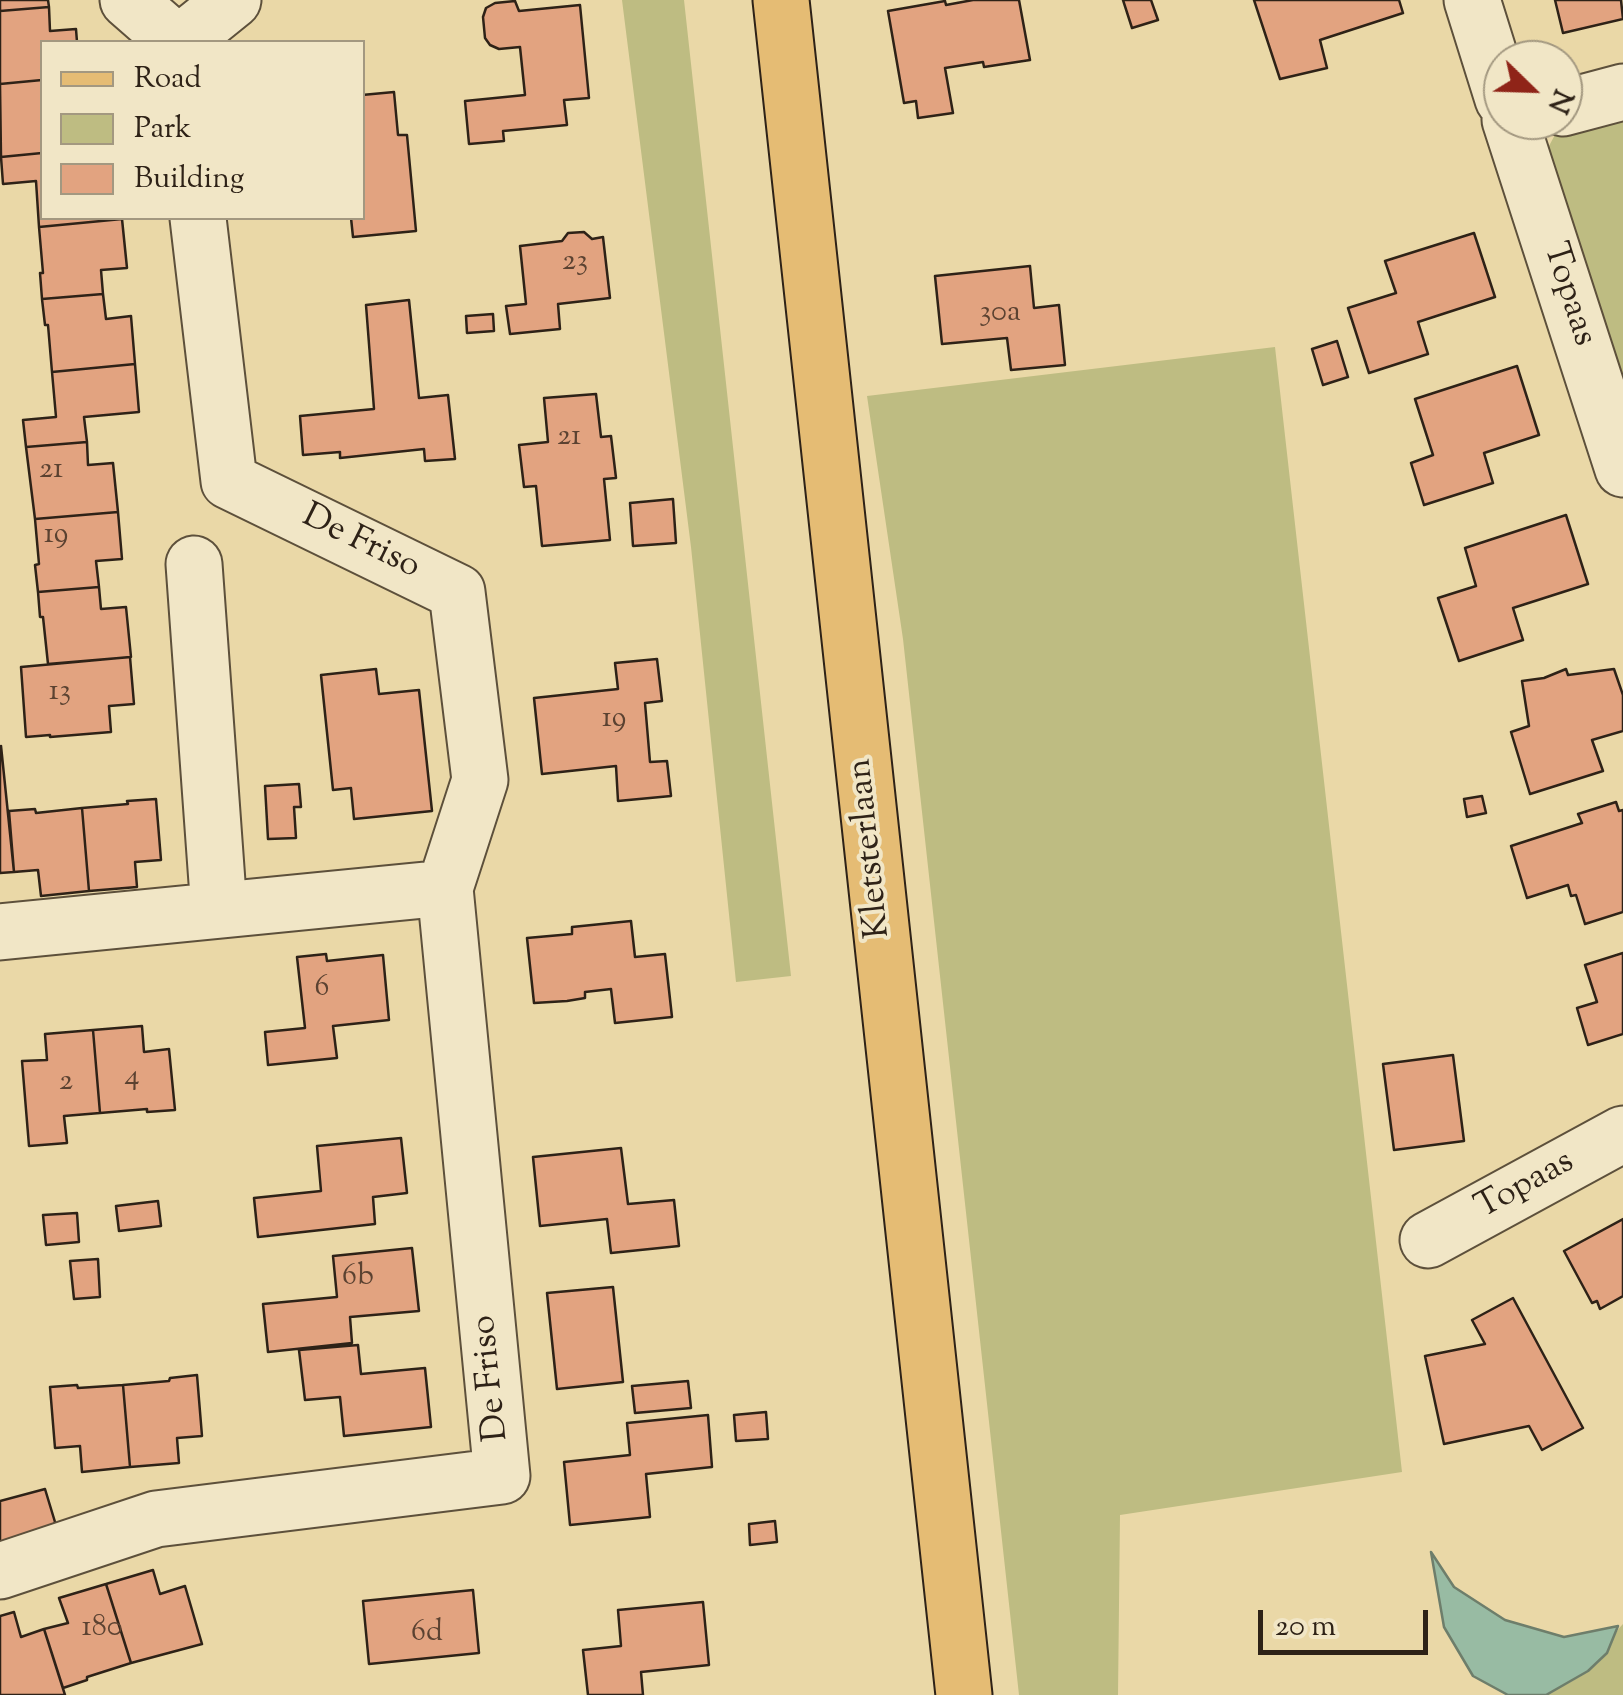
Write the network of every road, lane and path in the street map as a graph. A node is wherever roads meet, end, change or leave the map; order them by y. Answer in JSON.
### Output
{"nodes":[{"id":1,"x":128,"y":0,"type":"edge"},
{"id":2,"x":233,"y":0,"type":"edge"},
{"id":3,"x":781,"y":0,"type":"edge"},
{"id":4,"x":1472,"y":0,"type":"edge"},
{"id":5,"x":176,"y":40,"type":"edge"},
{"id":6,"x":181,"y":40,"type":"edge"},
{"id":7,"x":1485,"y":40,"type":"edge"},
{"id":8,"x":1623,"y":92,"type":"edge"},
{"id":9,"x":1583,"y":103,"type":"edge"},
{"id":10,"x":1518,"y":140,"type":"edge"},
{"id":11,"x":198,"y":220,"type":"edge"},
{"id":12,"x":1623,"y":469,"type":"edge"},
{"id":13,"x":194,"y":564,"type":"dead end"},
{"id":14,"x":445,"y":888,"type":"junction"},
{"id":15,"x":219,"y":910,"type":"junction"},
{"id":16,"x":0,"y":932,"type":"edge"},
{"id":17,"x":1623,"y":1134,"type":"edge"},
{"id":18,"x":1428,"y":1240,"type":"dead end"},
{"id":19,"x":0,"y":1571,"type":"edge"},
{"id":20,"x":964,"y":1695,"type":"edge"}],
"edges":[{"from":1,"to":5,"type":"street"},
{"from":2,"to":6,"type":"street"},
{"from":3,"to":20,"type":"main road","name":"Kletsterlaan"},
{"from":4,"to":7,"type":"street","name":"Topaas"},
{"from":8,"to":9,"type":"street"},
{"from":10,"to":12,"type":"street","name":"Topaas"},
{"from":11,"to":14,"type":"street","name":"De Friso"},
{"from":13,"to":15,"type":"street"},
{"from":14,"to":15,"type":"street"},
{"from":14,"to":19,"type":"street","name":"De Friso"},
{"from":15,"to":16,"type":"street"},
{"from":17,"to":18,"type":"street","name":"Topaas"}]}
